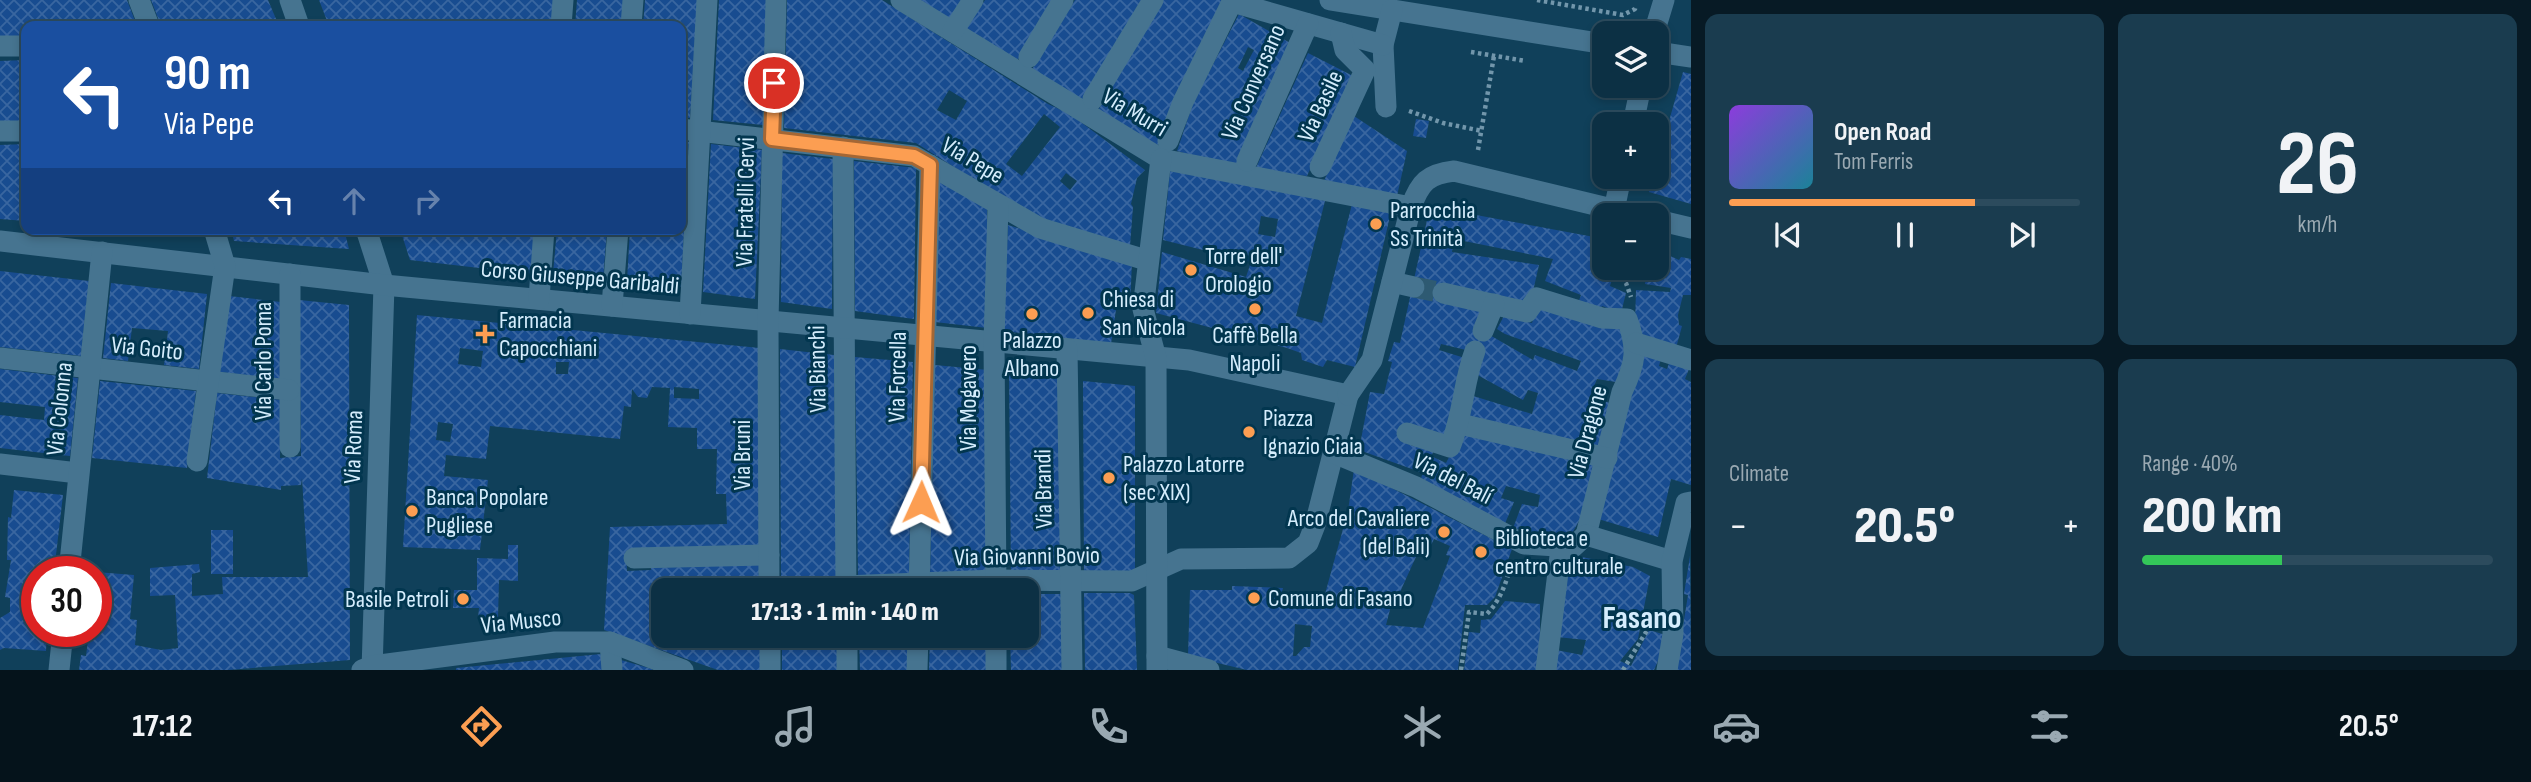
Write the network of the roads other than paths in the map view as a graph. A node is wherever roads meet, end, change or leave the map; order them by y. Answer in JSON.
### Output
{"nodes":[{"id":1,"x":139,"y":0,"type":"edge"},
{"id":2,"x":290,"y":0,"type":"edge"},
{"id":3,"x":563,"y":0,"type":"edge"},
{"id":4,"x":633,"y":0,"type":"edge"},
{"id":5,"x":707,"y":0,"type":"edge"},
{"id":6,"x":776,"y":0,"type":"edge"},
{"id":7,"x":901,"y":0,"type":"edge"},
{"id":8,"x":973,"y":0,"type":"edge"},
{"id":9,"x":1063,"y":0,"type":"edge"},
{"id":10,"x":1153,"y":0,"type":"edge"},
{"id":11,"x":1664,"y":0,"type":"edge"},
{"id":12,"x":1338,"y":1,"type":"edge"},
{"id":13,"x":1392,"y":10,"type":"junction"},
{"id":14,"x":147,"y":21,"type":"edge"},
{"id":15,"x":297,"y":21,"type":"edge"},
{"id":16,"x":561,"y":21,"type":"edge"},
{"id":17,"x":631,"y":21,"type":"edge"},
{"id":18,"x":1658,"y":21,"type":"edge"},
{"id":19,"x":1308,"y":24,"type":"junction"},
{"id":20,"x":953,"y":31,"type":"junction"},
{"id":21,"x":1341,"y":33,"type":"junction"},
{"id":22,"x":1592,"y":42,"type":"edge"},
{"id":23,"x":1383,"y":45,"type":"junction"},
{"id":24,"x":0,"y":46,"type":"edge"},
{"id":25,"x":21,"y":46,"type":"edge"},
{"id":26,"x":1669,"y":54,"type":"edge"},
{"id":27,"x":1029,"y":57,"type":"dead end"},
{"id":28,"x":1691,"y":57,"type":"edge"},
{"id":29,"x":1093,"y":99,"type":"dead end"},
{"id":30,"x":1386,"y":107,"type":"dead end"},
{"id":31,"x":690,"y":130,"type":"edge"},
{"id":32,"x":0,"y":131,"type":"edge"},
{"id":33,"x":21,"y":131,"type":"edge"},
{"id":34,"x":772,"y":139,"type":"junction"},
{"id":35,"x":843,"y":147,"type":"junction"},
{"id":36,"x":1165,"y":150,"type":"junction"},
{"id":37,"x":1247,"y":161,"type":"dead end"},
{"id":38,"x":930,"y":165,"type":"junction"},
{"id":39,"x":1320,"y":167,"type":"dead end"},
{"id":40,"x":1592,"y":205,"type":"edge"},
{"id":41,"x":998,"y":206,"type":"junction"},
{"id":42,"x":1411,"y":206,"type":"junction"},
{"id":43,"x":1669,"y":223,"type":"edge"},
{"id":44,"x":1691,"y":228,"type":"edge"},
{"id":45,"x":217,"y":235,"type":"edge"},
{"id":46,"x":368,"y":235,"type":"edge"},
{"id":47,"x":544,"y":235,"type":"edge"},
{"id":48,"x":618,"y":235,"type":"edge"},
{"id":49,"x":0,"y":241,"type":"edge"},
{"id":50,"x":102,"y":252,"type":"junction"},
{"id":51,"x":1146,"y":260,"type":"junction"},
{"id":52,"x":225,"y":267,"type":"junction"},
{"id":53,"x":290,"y":274,"type":"junction"},
{"id":54,"x":1392,"y":282,"type":"junction"},
{"id":55,"x":384,"y":285,"type":"junction"},
{"id":56,"x":1414,"y":287,"type":"tunnel mouth"},
{"id":57,"x":1443,"y":293,"type":"tunnel mouth"},
{"id":58,"x":539,"y":299,"type":"junction"},
{"id":59,"x":1494,"y":304,"type":"junction"},
{"id":60,"x":612,"y":306,"type":"junction"},
{"id":61,"x":690,"y":314,"type":"junction"},
{"id":62,"x":768,"y":321,"type":"junction"},
{"id":63,"x":843,"y":328,"type":"junction"},
{"id":64,"x":925,"y":336,"type":"junction"},
{"id":65,"x":994,"y":342,"type":"junction"},
{"id":66,"x":1636,"y":342,"type":"junction"},
{"id":67,"x":1067,"y":349,"type":"junction"},
{"id":68,"x":0,"y":358,"type":"edge"},
{"id":69,"x":1156,"y":358,"type":"junction"},
{"id":70,"x":1691,"y":360,"type":"edge"},
{"id":71,"x":90,"y":368,"type":"junction"},
{"id":72,"x":208,"y":381,"type":"junction"},
{"id":73,"x":289,"y":390,"type":"junction"},
{"id":74,"x":1348,"y":395,"type":"junction"},
{"id":75,"x":1460,"y":424,"type":"junction"},
{"id":76,"x":1407,"y":433,"type":"dead end"},
{"id":77,"x":290,"y":447,"type":"dead end"},
{"id":78,"x":1334,"y":453,"type":"junction"},
{"id":79,"x":1607,"y":458,"type":"junction"},
{"id":80,"x":197,"y":461,"type":"dead end"},
{"id":81,"x":0,"y":464,"type":"edge"},
{"id":82,"x":78,"y":473,"type":"junction"},
{"id":83,"x":1691,"y":502,"type":"edge"},
{"id":84,"x":1586,"y":535,"type":"junction"},
{"id":85,"x":1561,"y":548,"type":"junction"},
{"id":86,"x":769,"y":555,"type":"junction"},
{"id":87,"x":70,"y":556,"type":"edge"},
{"id":88,"x":634,"y":558,"type":"dead end"},
{"id":89,"x":1672,"y":561,"type":"junction"},
{"id":90,"x":1157,"y":569,"type":"junction"},
{"id":91,"x":769,"y":578,"type":"edge"},
{"id":92,"x":846,"y":578,"type":"edge"},
{"id":93,"x":919,"y":578,"type":"edge"},
{"id":94,"x":995,"y":578,"type":"edge"},
{"id":95,"x":1070,"y":581,"type":"junction"},
{"id":96,"x":1039,"y":583,"type":"edge"},
{"id":97,"x":610,"y":642,"type":"junction"},
{"id":98,"x":61,"y":647,"type":"edge"},
{"id":99,"x":770,"y":648,"type":"edge"},
{"id":100,"x":847,"y":648,"type":"edge"},
{"id":101,"x":918,"y":648,"type":"edge"},
{"id":102,"x":996,"y":648,"type":"edge"},
{"id":103,"x":1157,"y":663,"type":"edge"},
{"id":104,"x":369,"y":669,"type":"edge"},
{"id":105,"x":59,"y":670,"type":"edge"},
{"id":106,"x":612,"y":670,"type":"edge"},
{"id":107,"x":683,"y":670,"type":"edge"},
{"id":108,"x":770,"y":670,"type":"edge"},
{"id":109,"x":847,"y":670,"type":"edge"},
{"id":110,"x":917,"y":670,"type":"edge"},
{"id":111,"x":996,"y":670,"type":"edge"},
{"id":112,"x":1072,"y":670,"type":"edge"},
{"id":113,"x":1209,"y":670,"type":"edge"},
{"id":114,"x":1546,"y":670,"type":"edge"},
{"id":115,"x":1668,"y":670,"type":"edge"}],
"edges":[{"from":1,"to":14,"type":"street"},
{"from":2,"to":15,"type":"street"},
{"from":3,"to":16,"type":"street"},
{"from":4,"to":17,"type":"street"},
{"from":5,"to":31,"type":"street"},
{"from":6,"to":34,"type":"street","name":"Via Fratelli Cervi"},
{"from":7,"to":20,"type":"street","name":"Via Murri"},
{"from":8,"to":20,"type":"street"},
{"from":9,"to":27,"type":"street"},
{"from":10,"to":29,"type":"street"},
{"from":11,"to":18,"type":"street"},
{"from":12,"to":13,"type":"street"},
{"from":13,"to":22,"type":"street"},
{"from":13,"to":23,"type":"street"},
{"from":19,"to":21,"type":"street"},
{"from":19,"to":36,"type":"street"},
{"from":19,"to":37,"type":"street","name":"Via Conversano"},
{"from":20,"to":36,"type":"street","name":"Via Murri"},
{"from":21,"to":23,"type":"street"},
{"from":21,"to":39,"type":"street","name":"Via Basile"},
{"from":23,"to":30,"type":"street"},
{"from":24,"to":25,"type":"street"},
{"from":26,"to":28,"type":"street"},
{"from":31,"to":34,"type":"street","name":"Via Pepe"},
{"from":31,"to":61,"type":"street"},
{"from":32,"to":33,"type":"street"},
{"from":34,"to":35,"type":"street","name":"Via Pepe"},
{"from":34,"to":62,"type":"street","name":"Via Fratelli Cervi"},
{"from":35,"to":38,"type":"street","name":"Via Pepe"},
{"from":35,"to":63,"type":"street","name":"Via Bianchi"},
{"from":36,"to":42,"type":"street","name":"Via Murri"},
{"from":36,"to":51,"type":"street"},
{"from":38,"to":41,"type":"street","name":"Via Pepe"},
{"from":38,"to":64,"type":"street","name":"Via Forcella"},
{"from":40,"to":42,"type":"street"},
{"from":41,"to":51,"type":"street","name":"Via Pepe"},
{"from":41,"to":65,"type":"street","name":"Via Mogavero"},
{"from":42,"to":54,"type":"street"},
{"from":43,"to":44,"type":"street"},
{"from":45,"to":52,"type":"street"},
{"from":46,"to":55,"type":"street","name":"Via Roma"},
{"from":47,"to":58,"type":"street"},
{"from":48,"to":60,"type":"street"},
{"from":49,"to":50,"type":"street","name":"Corso Giuseppe Garibaldi"},
{"from":50,"to":52,"type":"street","name":"Corso Giuseppe Garibaldi"},
{"from":50,"to":71,"type":"street","name":"Via Colonna"},
{"from":51,"to":69,"type":"street"},
{"from":52,"to":53,"type":"street","name":"Corso Giuseppe Garibaldi"},
{"from":52,"to":72,"type":"street"},
{"from":53,"to":55,"type":"street","name":"Corso Giuseppe Garibaldi"},
{"from":53,"to":73,"type":"street","name":"Via Carlo Poma"},
{"from":54,"to":56,"type":"street"},
{"from":54,"to":74,"type":"street"},
{"from":55,"to":58,"type":"street","name":"Corso Giuseppe Garibaldi"},
{"from":55,"to":104,"type":"street","name":"Via Roma"},
{"from":57,"to":59,"type":"street"},
{"from":58,"to":60,"type":"street","name":"Corso Giuseppe Garibaldi"},
{"from":59,"to":66,"type":"street"},
{"from":59,"to":75,"type":"street"},
{"from":60,"to":61,"type":"street","name":"Corso Giuseppe Garibaldi"},
{"from":61,"to":62,"type":"street","name":"Corso Giuseppe Garibaldi"},
{"from":62,"to":63,"type":"street","name":"Corso Giuseppe Garibaldi"},
{"from":62,"to":86,"type":"street","name":"Via Bruni"},
{"from":63,"to":64,"type":"street","name":"Corso Giuseppe Garibaldi"},
{"from":63,"to":92,"type":"street","name":"Via Bianchi"},
{"from":64,"to":65,"type":"street","name":"Corso Giuseppe Garibaldi"},
{"from":64,"to":93,"type":"street","name":"Via Forcella"},
{"from":65,"to":67,"type":"street","name":"Corso Giuseppe Garibaldi"},
{"from":65,"to":94,"type":"street","name":"Via Mogavero"},
{"from":66,"to":70,"type":"street"},
{"from":66,"to":79,"type":"street","name":"Via Dragone"},
{"from":67,"to":69,"type":"street","name":"Corso Giuseppe Garibaldi"},
{"from":67,"to":95,"type":"street","name":"Via Brandi"},
{"from":68,"to":71,"type":"street","name":"Via Goito"},
{"from":69,"to":74,"type":"street"},
{"from":69,"to":90,"type":"street"},
{"from":71,"to":72,"type":"street","name":"Via Goito"},
{"from":71,"to":82,"type":"street","name":"Via Colonna"},
{"from":72,"to":73,"type":"street","name":"Via Goito"},
{"from":72,"to":80,"type":"street"},
{"from":73,"to":77,"type":"street","name":"Via Carlo Poma"},
{"from":74,"to":78,"type":"street"},
{"from":75,"to":76,"type":"street"},
{"from":75,"to":79,"type":"street"},
{"from":78,"to":85,"type":"street","name":"Via del Balí"},
{"from":78,"to":90,"type":"street"},
{"from":79,"to":84,"type":"street","name":"Via Dragone"},
{"from":81,"to":82,"type":"street"},
{"from":82,"to":87,"type":"street","name":"Via Colonna"},
{"from":83,"to":89,"type":"street"},
{"from":84,"to":85,"type":"street"},
{"from":84,"to":89,"type":"street"},
{"from":85,"to":114,"type":"street"},
{"from":86,"to":88,"type":"street"},
{"from":86,"to":91,"type":"street","name":"Via Bruni"},
{"from":89,"to":115,"type":"street"},
{"from":90,"to":95,"type":"street","name":"Via Giovanni Bovio"},
{"from":90,"to":103,"type":"street"},
{"from":95,"to":96,"type":"street","name":"Via Giovanni Bovio"},
{"from":95,"to":112,"type":"street","name":"Via Brandi"},
{"from":97,"to":104,"type":"street","name":"Via Musco"},
{"from":97,"to":106,"type":"street"},
{"from":97,"to":107,"type":"street","name":"Via Musco"},
{"from":98,"to":105,"type":"street"},
{"from":99,"to":108,"type":"street"},
{"from":100,"to":109,"type":"street"},
{"from":101,"to":110,"type":"street"},
{"from":102,"to":111,"type":"street"},
{"from":103,"to":113,"type":"street"}]}
